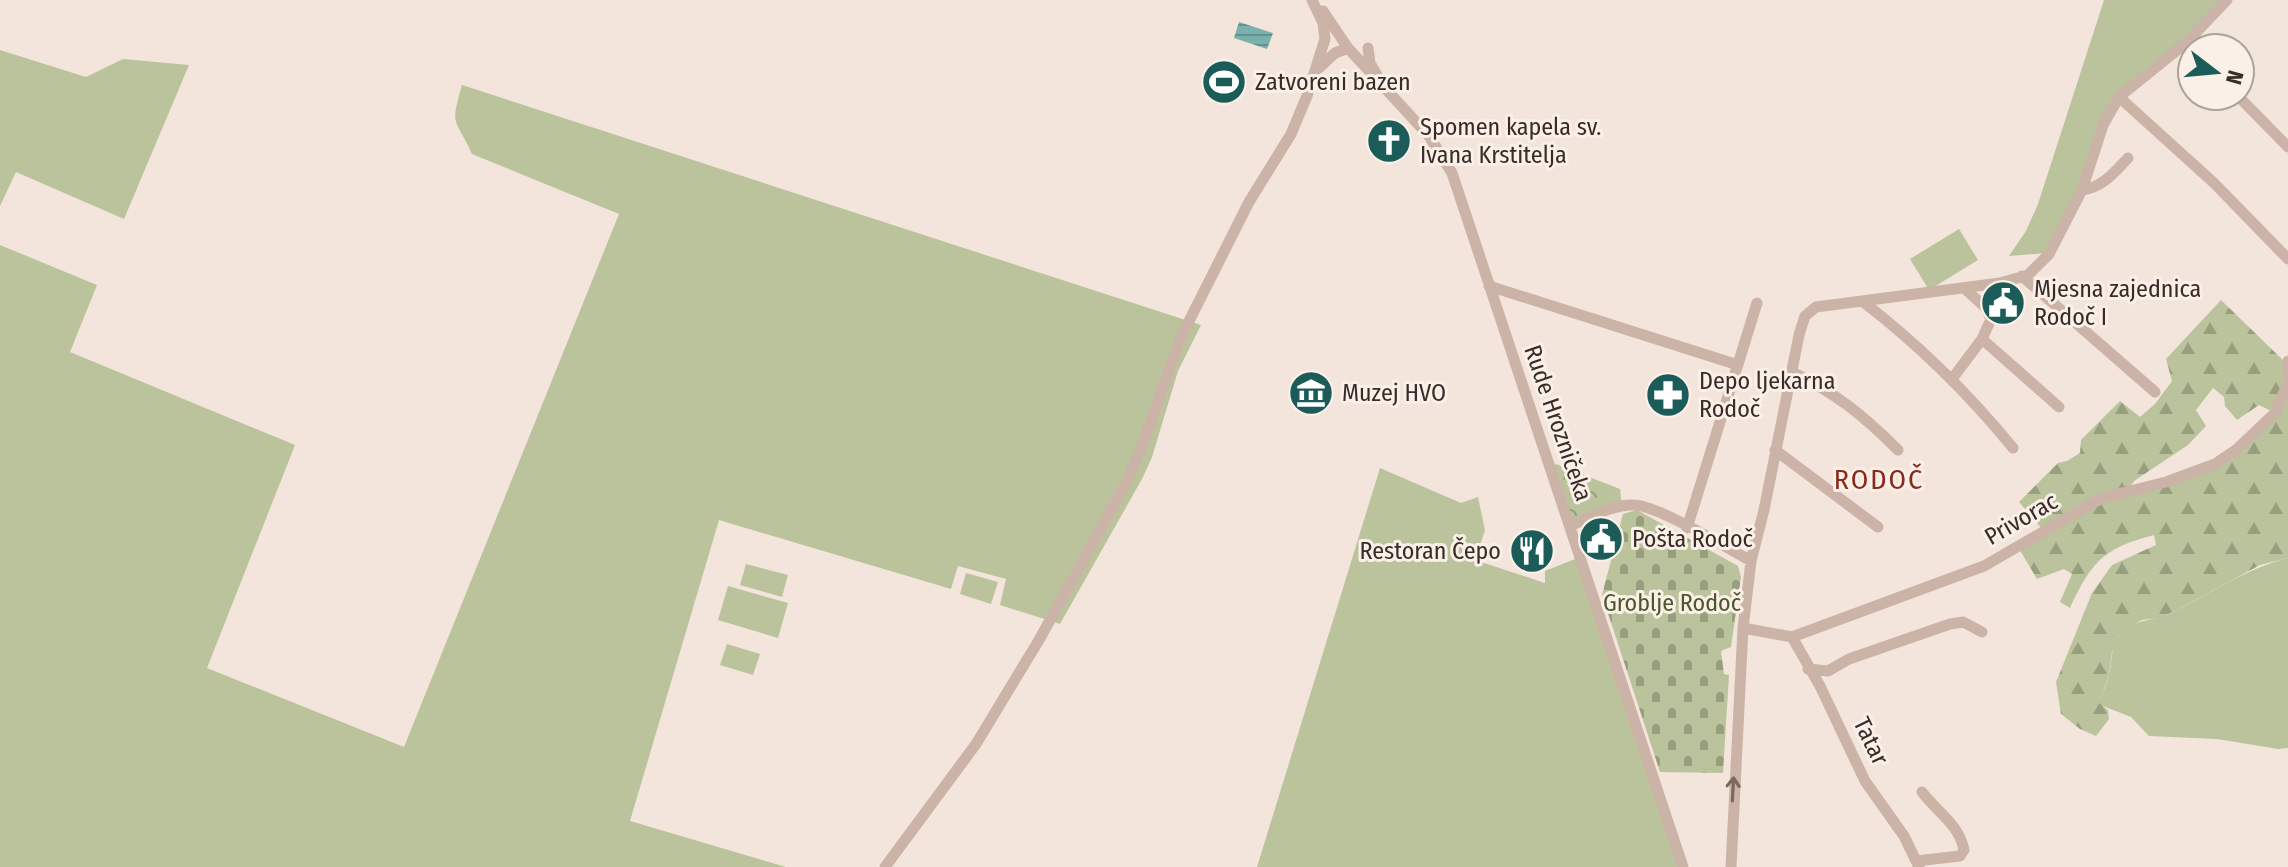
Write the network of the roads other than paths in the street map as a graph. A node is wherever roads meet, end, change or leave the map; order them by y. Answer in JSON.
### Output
{"nodes":[{"id":1,"x":1314,"y":0,"type":"edge"},
{"id":2,"x":2227,"y":0,"type":"edge"},
{"id":3,"x":2201,"y":32,"type":"edge"},
{"id":4,"x":1344,"y":43,"type":"junction"},
{"id":5,"x":1368,"y":48,"type":"dead end"},
{"id":6,"x":1323,"y":49,"type":"junction"},
{"id":7,"x":2176,"y":55,"type":"edge"},
{"id":8,"x":1314,"y":75,"type":"junction"},
{"id":9,"x":1383,"y":85,"type":"junction"},
{"id":10,"x":2119,"y":97,"type":"junction"},
{"id":11,"x":2254,"y":112,"type":"edge"},
{"id":12,"x":2288,"y":147,"type":"edge"},
{"id":13,"x":2128,"y":158,"type":"dead end"},
{"id":14,"x":2082,"y":190,"type":"junction"},
{"id":15,"x":2288,"y":259,"type":"edge"},
{"id":16,"x":2022,"y":276,"type":"junction"},
{"id":17,"x":1489,"y":286,"type":"junction"},
{"id":18,"x":1964,"y":288,"type":"junction"},
{"id":19,"x":1862,"y":301,"type":"junction"},
{"id":20,"x":1757,"y":303,"type":"dead end"},
{"id":21,"x":1982,"y":339,"type":"junction"},
{"id":22,"x":2288,"y":361,"type":"edge"},
{"id":23,"x":1738,"y":365,"type":"junction"},
{"id":24,"x":1792,"y":372,"type":"junction"},
{"id":25,"x":2288,"y":373,"type":"edge"},
{"id":26,"x":1952,"y":379,"type":"junction"},
{"id":27,"x":2288,"y":383,"type":"edge"},
{"id":28,"x":2155,"y":392,"type":"dead end"},
{"id":29,"x":2059,"y":407,"type":"dead end"},
{"id":30,"x":2013,"y":448,"type":"dead end"},
{"id":31,"x":1775,"y":450,"type":"junction"},
{"id":32,"x":1898,"y":450,"type":"dead end"},
{"id":33,"x":1570,"y":526,"type":"junction"},
{"id":34,"x":1878,"y":527,"type":"dead end"},
{"id":35,"x":1687,"y":528,"type":"junction"},
{"id":36,"x":1751,"y":561,"type":"junction"},
{"id":37,"x":1743,"y":628,"type":"junction"},
{"id":38,"x":1982,"y":632,"type":"dead end"},
{"id":39,"x":1792,"y":637,"type":"junction"},
{"id":40,"x":1808,"y":669,"type":"junction"},
{"id":41,"x":1922,"y":792,"type":"dead end"},
{"id":42,"x":1918,"y":864,"type":"edge"},
{"id":43,"x":885,"y":867,"type":"edge"},
{"id":44,"x":1683,"y":867,"type":"edge"},
{"id":45,"x":1731,"y":867,"type":"edge"}],
"edges":[{"from":1,"to":4,"type":"street","name":"Rude Hrozničeka"},
{"from":1,"to":6,"type":"street"},
{"from":2,"to":3,"type":"street"},
{"from":4,"to":6,"type":"street"},
{"from":4,"to":8,"type":"street"},
{"from":4,"to":9,"type":"street","name":"Rude Hrozničeka"},
{"from":5,"to":9,"type":"street"},
{"from":6,"to":8,"type":"street"},
{"from":7,"to":10,"type":"street"},
{"from":8,"to":43,"type":"street"},
{"from":9,"to":17,"type":"street","name":"Rude Hrozničeka"},
{"from":10,"to":14,"type":"street"},
{"from":10,"to":15,"type":"street"},
{"from":11,"to":12,"type":"street"},
{"from":13,"to":14,"type":"street"},
{"from":14,"to":16,"type":"street"},
{"from":16,"to":18,"type":"street"},
{"from":16,"to":28,"type":"street"},
{"from":17,"to":23,"type":"street"},
{"from":17,"to":33,"type":"street","name":"Rude Hrozničeka"},
{"from":18,"to":19,"type":"street"},
{"from":18,"to":21,"type":"street"},
{"from":19,"to":24,"type":"street"},
{"from":19,"to":26,"type":"street"},
{"from":20,"to":23,"type":"street"},
{"from":21,"to":26,"type":"street"},
{"from":21,"to":29,"type":"street"},
{"from":22,"to":25,"type":"street"},
{"from":23,"to":35,"type":"street"},
{"from":24,"to":31,"type":"street"},
{"from":24,"to":32,"type":"street"},
{"from":26,"to":30,"type":"street"},
{"from":27,"to":39,"type":"street","name":"Privorac"},
{"from":31,"to":34,"type":"street"},
{"from":31,"to":36,"type":"street"},
{"from":33,"to":35,"type":"street"},
{"from":33,"to":44,"type":"street","name":"Rude Hrozničeka"},
{"from":35,"to":36,"type":"street"},
{"from":36,"to":37,"type":"street"},
{"from":37,"to":39,"type":"street"},
{"from":45,"to":37,"type":"street","one_way":true},
{"from":38,"to":40,"type":"street"},
{"from":39,"to":40,"type":"street","name":"Tatar"},
{"from":40,"to":42,"type":"street","name":"Tatar"},
{"from":41,"to":42,"type":"street","name":"Tatar"}]}
